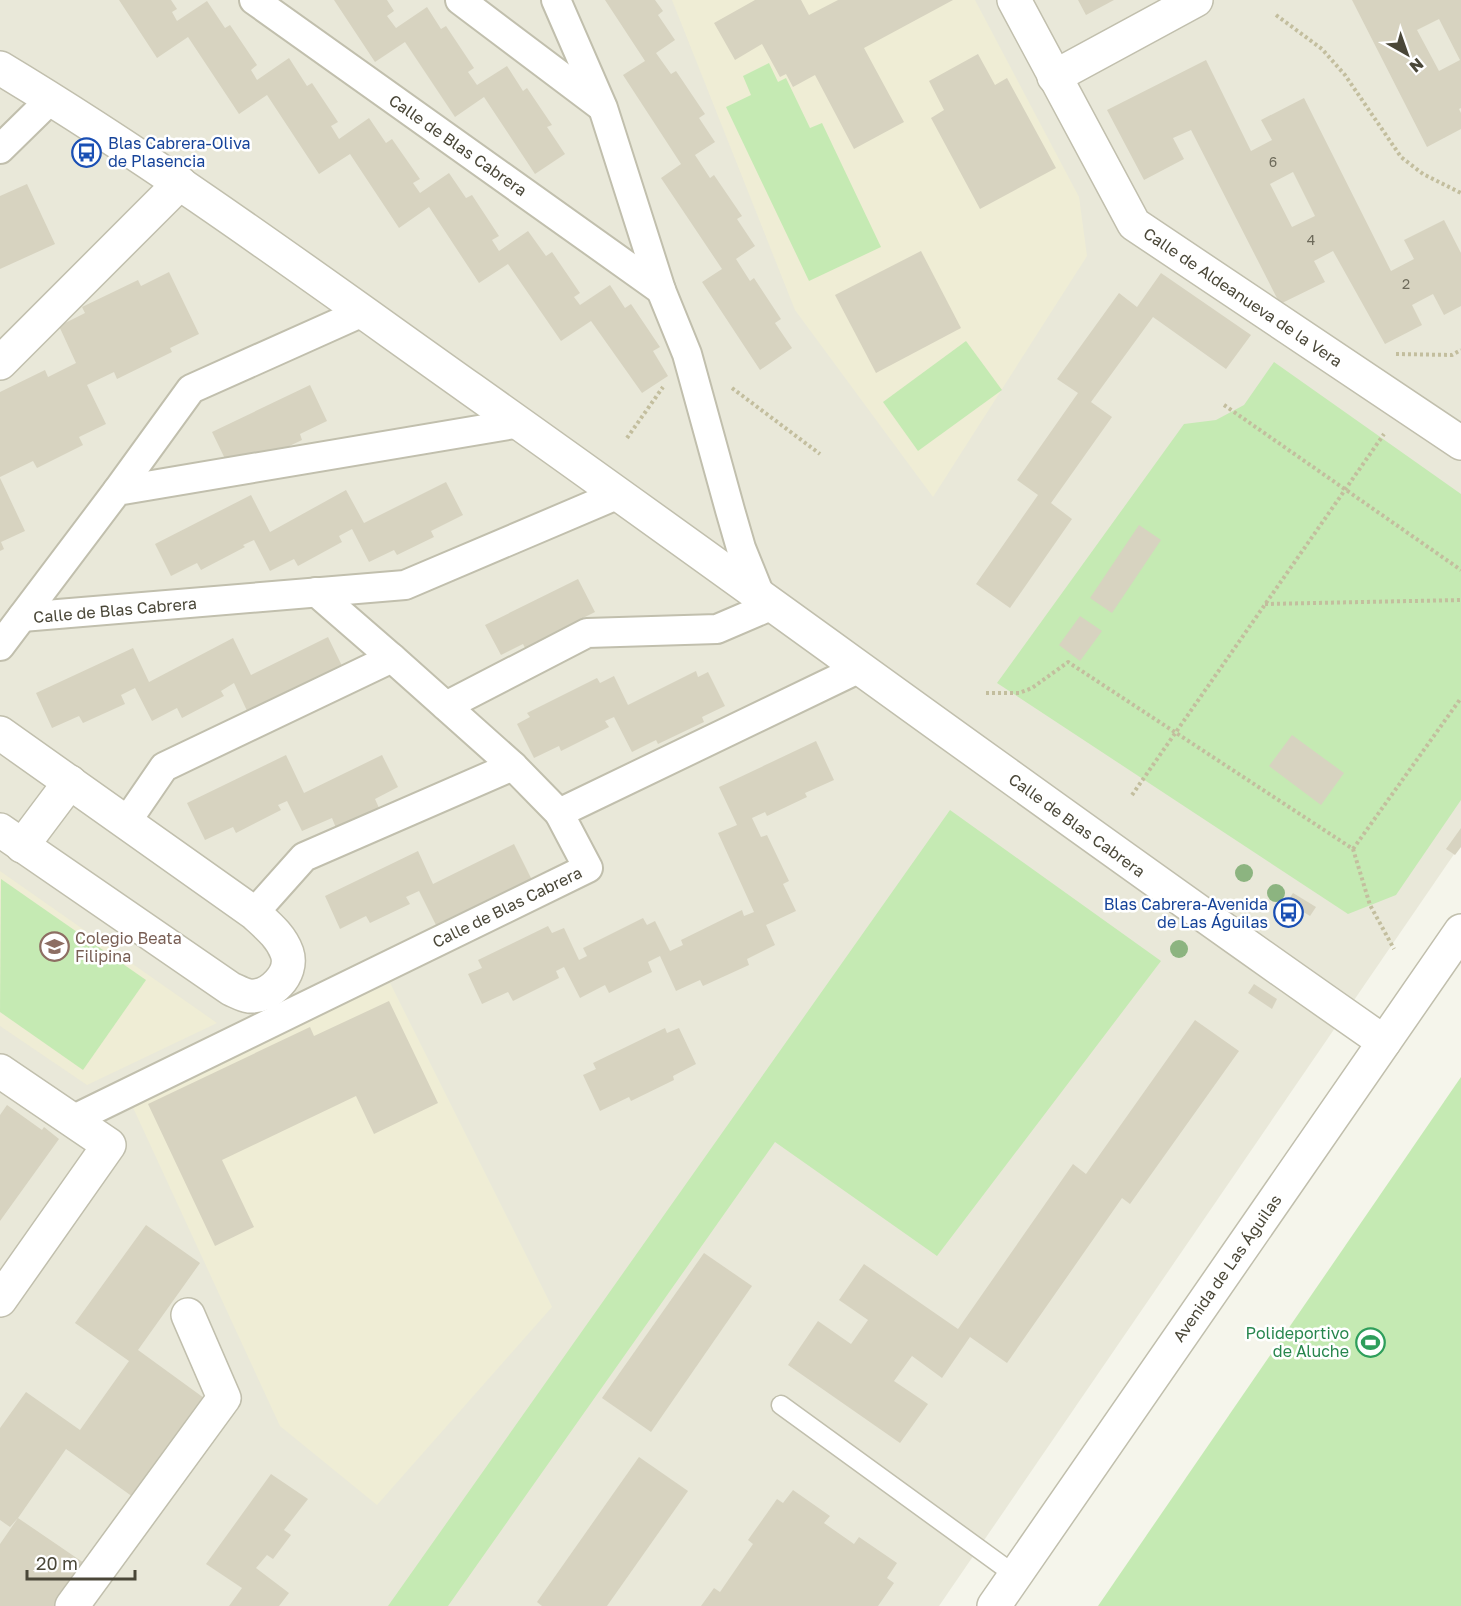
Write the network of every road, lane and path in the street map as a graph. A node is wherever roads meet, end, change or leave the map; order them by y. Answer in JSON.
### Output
{"nodes":[{"id":1,"x":254,"y":0,"type":"edge"},
{"id":2,"x":460,"y":0,"type":"edge"},
{"id":3,"x":556,"y":0,"type":"edge"},
{"id":4,"x":1014,"y":0,"type":"edge"},
{"id":5,"x":1196,"y":0,"type":"edge"},
{"id":6,"x":1276,"y":15,"type":"dead end"},
{"id":7,"x":0,"y":68,"type":"edge"},
{"id":8,"x":1054,"y":77,"type":"junction"},
{"id":9,"x":51,"y":99,"type":"junction"},
{"id":10,"x":603,"y":108,"type":"junction"},
{"id":11,"x":0,"y":149,"type":"edge"},
{"id":12,"x":180,"y":183,"type":"junction"},
{"id":13,"x":1461,"y":193,"type":"edge"},
{"id":14,"x":661,"y":290,"type":"junction"},
{"id":15,"x":363,"y":312,"type":"junction"},
{"id":16,"x":1461,"y":350,"type":"edge"},
{"id":17,"x":687,"y":354,"type":"junction"},
{"id":18,"x":1396,"y":354,"type":"dead end"},
{"id":19,"x":0,"y":363,"type":"edge"},
{"id":20,"x":1224,"y":405,"type":"dead end"},
{"id":21,"x":520,"y":423,"type":"junction"},
{"id":22,"x":1388,"y":428,"type":"dead end"},
{"id":23,"x":627,"y":438,"type":"dead end"},
{"id":24,"x":1461,"y":443,"type":"edge"},
{"id":25,"x":820,"y":454,"type":"dead end"},
{"id":26,"x":1345,"y":489,"type":"junction"},
{"id":27,"x":117,"y":491,"type":"junction"},
{"id":28,"x":620,"y":494,"type":"junction"},
{"id":29,"x":1461,"y":570,"type":"edge"},
{"id":30,"x":316,"y":592,"type":"junction"},
{"id":31,"x":766,"y":600,"type":"junction"},
{"id":32,"x":1461,"y":600,"type":"edge"},
{"id":33,"x":1265,"y":604,"type":"junction"},
{"id":34,"x":22,"y":618,"type":"junction"},
{"id":35,"x":0,"y":646,"type":"edge"},
{"id":36,"x":392,"y":658,"type":"junction"},
{"id":37,"x":860,"y":668,"type":"junction"},
{"id":38,"x":986,"y":693,"type":"dead end"},
{"id":39,"x":1461,"y":698,"type":"edge"},
{"id":40,"x":446,"y":706,"type":"junction"},
{"id":41,"x":0,"y":733,"type":"edge"},
{"id":42,"x":1175,"y":733,"type":"junction"},
{"id":43,"x":513,"y":766,"type":"junction"},
{"id":44,"x":70,"y":782,"type":"junction"},
{"id":45,"x":1132,"y":795,"type":"dead end"},
{"id":46,"x":559,"y":813,"type":"junction"},
{"id":47,"x":127,"y":821,"type":"junction"},
{"id":48,"x":11,"y":838,"type":"edge"},
{"id":49,"x":1353,"y":849,"type":"junction"},
{"id":50,"x":254,"y":913,"type":"junction"},
{"id":51,"x":1461,"y":931,"type":"edge"},
{"id":52,"x":1394,"y":949,"type":"dead end"},
{"id":53,"x":1384,"y":1041,"type":"junction"},
{"id":54,"x":0,"y":1071,"type":"edge"},
{"id":55,"x":72,"y":1120,"type":"junction"},
{"id":56,"x":0,"y":1300,"type":"edge"},
{"id":57,"x":188,"y":1315,"type":"dead end"},
{"id":58,"x":781,"y":1405,"type":"dead end"},
{"id":59,"x":1016,"y":1575,"type":"junction"},
{"id":60,"x":72,"y":1606,"type":"edge"},
{"id":61,"x":994,"y":1606,"type":"edge"}],
"edges":[{"from":1,"to":14,"type":"street","name":"Calle de Blas Cabrera"},
{"from":2,"to":10,"type":"street"},
{"from":3,"to":10,"type":"street"},
{"from":4,"to":8,"type":"street","name":"Calle de Aldeanueva de la Vera"},
{"from":5,"to":8,"type":"street"},
{"from":6,"to":13,"type":"path"},
{"from":7,"to":9,"type":"street","name":"Calle de Blas Cabrera"},
{"from":8,"to":24,"type":"street","name":"Calle de Aldeanueva de la Vera"},
{"from":9,"to":11,"type":"street"},
{"from":9,"to":12,"type":"street","name":"Calle de Blas Cabrera"},
{"from":10,"to":14,"type":"street"},
{"from":12,"to":15,"type":"street","name":"Calle de Blas Cabrera"},
{"from":12,"to":19,"type":"street"},
{"from":14,"to":17,"type":"street"},
{"from":15,"to":21,"type":"street","name":"Calle de Blas Cabrera"},
{"from":15,"to":27,"type":"street","name":"Calle de Blas Cabrera"},
{"from":16,"to":18,"type":"path"},
{"from":17,"to":23,"type":"path"},
{"from":17,"to":25,"type":"path"},
{"from":17,"to":31,"type":"street"},
{"from":20,"to":26,"type":"path"},
{"from":21,"to":27,"type":"street"},
{"from":21,"to":28,"type":"street","name":"Calle de Blas Cabrera"},
{"from":22,"to":26,"type":"path"},
{"from":26,"to":29,"type":"path"},
{"from":26,"to":33,"type":"path"},
{"from":27,"to":34,"type":"street","name":"Calle de Blas Cabrera"},
{"from":28,"to":30,"type":"street","name":"Calle de Blas Cabrera"},
{"from":28,"to":31,"type":"street","name":"Calle de Blas Cabrera"},
{"from":30,"to":34,"type":"street","name":"Calle de Blas Cabrera"},
{"from":30,"to":36,"type":"street"},
{"from":31,"to":37,"type":"street","name":"Calle de Blas Cabrera"},
{"from":31,"to":40,"type":"street"},
{"from":32,"to":33,"type":"path"},
{"from":33,"to":42,"type":"path"},
{"from":34,"to":35,"type":"street","name":"Calle de Blas Cabrera"},
{"from":36,"to":40,"type":"street"},
{"from":36,"to":47,"type":"street"},
{"from":37,"to":46,"type":"street"},
{"from":37,"to":53,"type":"street","name":"Calle de Blas Cabrera"},
{"from":38,"to":42,"type":"path"},
{"from":39,"to":49,"type":"path"},
{"from":40,"to":43,"type":"street"},
{"from":41,"to":44,"type":"street"},
{"from":42,"to":45,"type":"path"},
{"from":42,"to":49,"type":"path"},
{"from":43,"to":46,"type":"street"},
{"from":43,"to":50,"type":"street"},
{"from":44,"to":47,"type":"street"},
{"from":44,"to":48,"type":"street"},
{"from":46,"to":55,"type":"street","name":"Calle de Blas Cabrera"},
{"from":47,"to":50,"type":"street"},
{"from":48,"to":50,"type":"street"},
{"from":49,"to":52,"type":"path"},
{"from":51,"to":53,"type":"street","name":"Avenida de Las Águilas"},
{"from":53,"to":59,"type":"street","name":"Avenida de Las Águilas"},
{"from":54,"to":55,"type":"street"},
{"from":55,"to":56,"type":"street"},
{"from":57,"to":60,"type":"street"},
{"from":58,"to":59,"type":"lane"},
{"from":59,"to":61,"type":"street","name":"Avenida de Las Águilas"}]}
